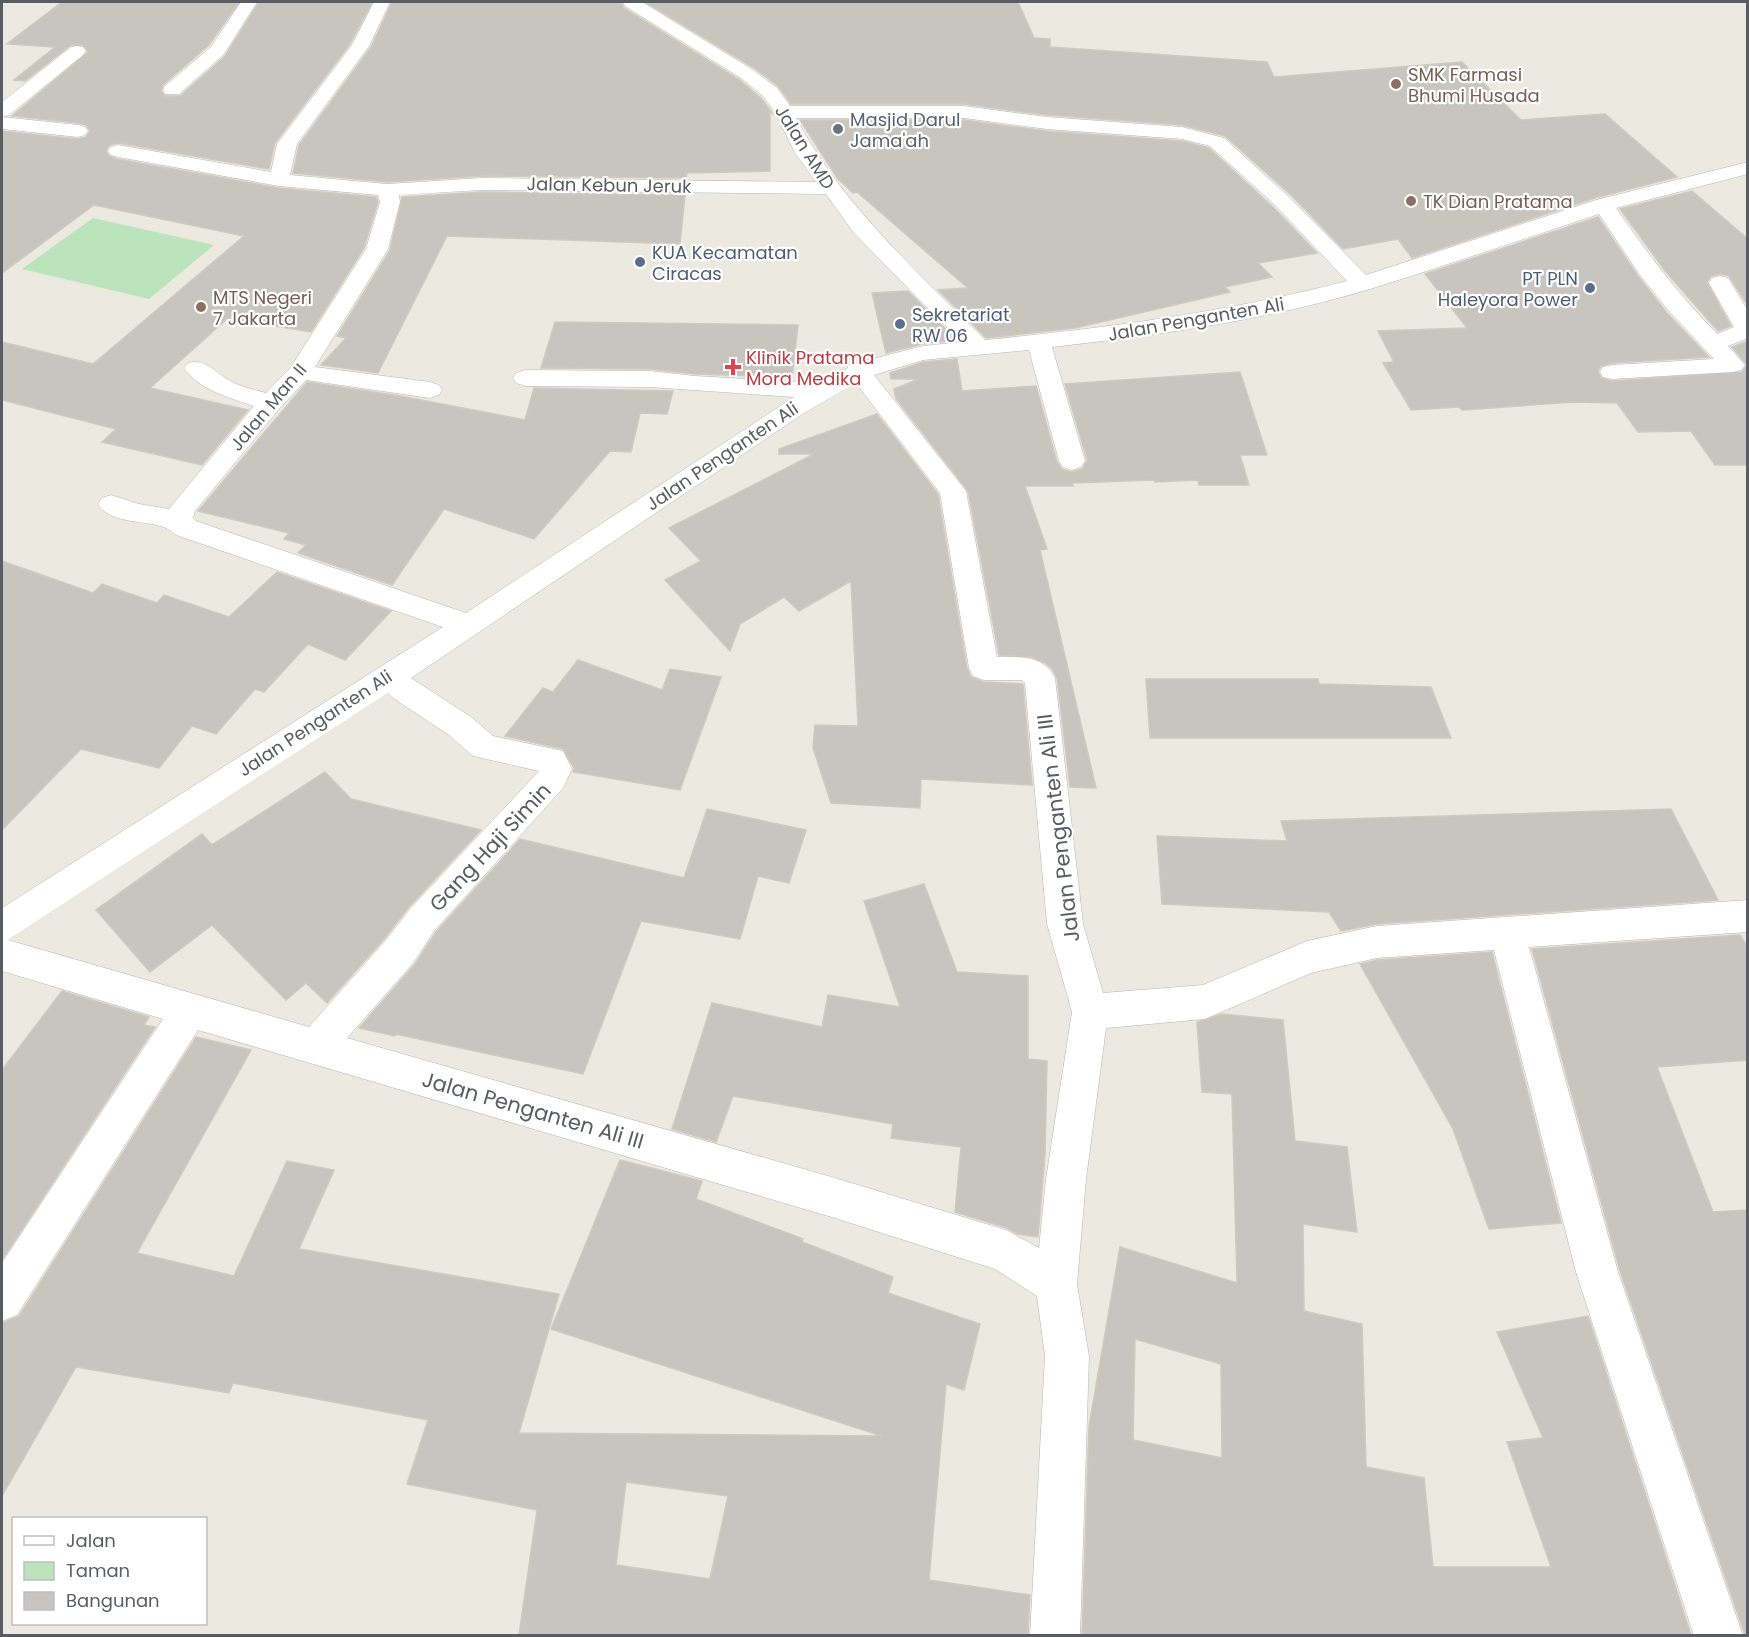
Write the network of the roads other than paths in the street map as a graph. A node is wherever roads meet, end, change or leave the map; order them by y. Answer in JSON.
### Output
{"nodes":[{"id":1,"x":249,"y":2,"type":"edge"},
{"id":2,"x":382,"y":2,"type":"edge"},
{"id":3,"x":631,"y":2,"type":"edge"},
{"id":4,"x":77,"y":51,"type":"dead end"},
{"id":5,"x":172,"y":90,"type":"dead end"},
{"id":6,"x":2,"y":111,"type":"edge"},
{"id":7,"x":784,"y":112,"type":"junction"},
{"id":8,"x":2,"y":123,"type":"edge"},
{"id":9,"x":78,"y":131,"type":"dead end"},
{"id":10,"x":118,"y":151,"type":"dead end"},
{"id":11,"x":1748,"y":168,"type":"edge"},
{"id":12,"x":279,"y":180,"type":"junction"},
{"id":13,"x":831,"y":188,"type":"junction"},
{"id":14,"x":387,"y":190,"type":"junction"},
{"id":15,"x":1603,"y":204,"type":"junction"},
{"id":16,"x":1720,"y":283,"type":"dead end"},
{"id":17,"x":1362,"y":284,"type":"junction"},
{"id":18,"x":1039,"y":342,"type":"junction"},
{"id":19,"x":1715,"y":343,"type":"junction"},
{"id":20,"x":980,"y":348,"type":"junction"},
{"id":21,"x":196,"y":368,"type":"dead end"},
{"id":22,"x":858,"y":370,"type":"junction"},
{"id":23,"x":300,"y":372,"type":"junction"},
{"id":24,"x":1612,"y":372,"type":"dead end"},
{"id":25,"x":525,"y":378,"type":"dead end"},
{"id":26,"x":430,"y":390,"type":"dead end"},
{"id":27,"x":821,"y":391,"type":"junction"},
{"id":28,"x":270,"y":403,"type":"junction"},
{"id":29,"x":1072,"y":461,"type":"dead end"},
{"id":30,"x":111,"y":504,"type":"dead end"},
{"id":31,"x":179,"y":520,"type":"junction"},
{"id":32,"x":469,"y":625,"type":"junction"},
{"id":33,"x":390,"y":674,"type":"junction"},
{"id":34,"x":1748,"y":916,"type":"edge"},
{"id":35,"x":2,"y":927,"type":"edge"},
{"id":36,"x":1507,"y":933,"type":"junction"},
{"id":37,"x":2,"y":956,"type":"edge"},
{"id":38,"x":189,"y":1011,"type":"junction"},
{"id":39,"x":1090,"y":1012,"type":"junction"},
{"id":40,"x":316,"y":1046,"type":"junction"},
{"id":41,"x":1056,"y":1284,"type":"junction"},
{"id":42,"x":2,"y":1300,"type":"edge"},
{"id":43,"x":1055,"y":1635,"type":"edge"},
{"id":44,"x":1719,"y":1635,"type":"edge"}],
"edges":[{"from":1,"to":5,"type":"street"},
{"from":2,"to":12,"type":"street"},
{"from":3,"to":7,"type":"street","name":"Jalan AMD"},
{"from":4,"to":6,"type":"street"},
{"from":7,"to":13,"type":"street","name":"Jalan AMD"},
{"from":7,"to":17,"type":"street"},
{"from":8,"to":9,"type":"street"},
{"from":10,"to":12,"type":"street"},
{"from":11,"to":15,"type":"street","name":"Jalan Penganten Ali"},
{"from":12,"to":14,"type":"street"},
{"from":13,"to":14,"type":"street","name":"Jalan Kebun Jeruk"},
{"from":13,"to":20,"type":"street","name":"Jalan AMD"},
{"from":14,"to":23,"type":"street","name":"Jalan Man II"},
{"from":15,"to":17,"type":"street","name":"Jalan Penganten Ali"},
{"from":15,"to":19,"type":"street"},
{"from":16,"to":19,"type":"street"},
{"from":17,"to":18,"type":"street","name":"Jalan Penganten Ali"},
{"from":18,"to":20,"type":"street","name":"Jalan Penganten Ali"},
{"from":18,"to":29,"type":"street"},
{"from":19,"to":24,"type":"street"},
{"from":20,"to":22,"type":"street","name":"Jalan Penganten Ali"},
{"from":21,"to":28,"type":"street"},
{"from":22,"to":27,"type":"street","name":"Jalan Penganten Ali"},
{"from":22,"to":39,"type":"street","name":"Jalan Penganten Ali III"},
{"from":23,"to":26,"type":"street"},
{"from":23,"to":28,"type":"street","name":"Jalan Man II"},
{"from":25,"to":27,"type":"street"},
{"from":27,"to":32,"type":"street","name":"Jalan Penganten Ali"},
{"from":28,"to":31,"type":"street","name":"Jalan Man II"},
{"from":30,"to":31,"type":"street"},
{"from":31,"to":32,"type":"street"},
{"from":32,"to":33,"type":"street","name":"Jalan Penganten Ali"},
{"from":33,"to":35,"type":"street","name":"Jalan Penganten Ali"},
{"from":33,"to":40,"type":"street","name":"Gang Haji Simin"},
{"from":34,"to":36,"type":"street"},
{"from":36,"to":39,"type":"street"},
{"from":36,"to":44,"type":"street"},
{"from":37,"to":38,"type":"street","name":"Jalan Penganten Ali III"},
{"from":38,"to":40,"type":"street","name":"Jalan Penganten Ali III"},
{"from":38,"to":42,"type":"street"},
{"from":39,"to":41,"type":"street","name":"Jalan Penganten Ali III"},
{"from":40,"to":41,"type":"street","name":"Jalan Penganten Ali III"},
{"from":41,"to":43,"type":"street","name":"Jalan Penganten Ali III"}]}
